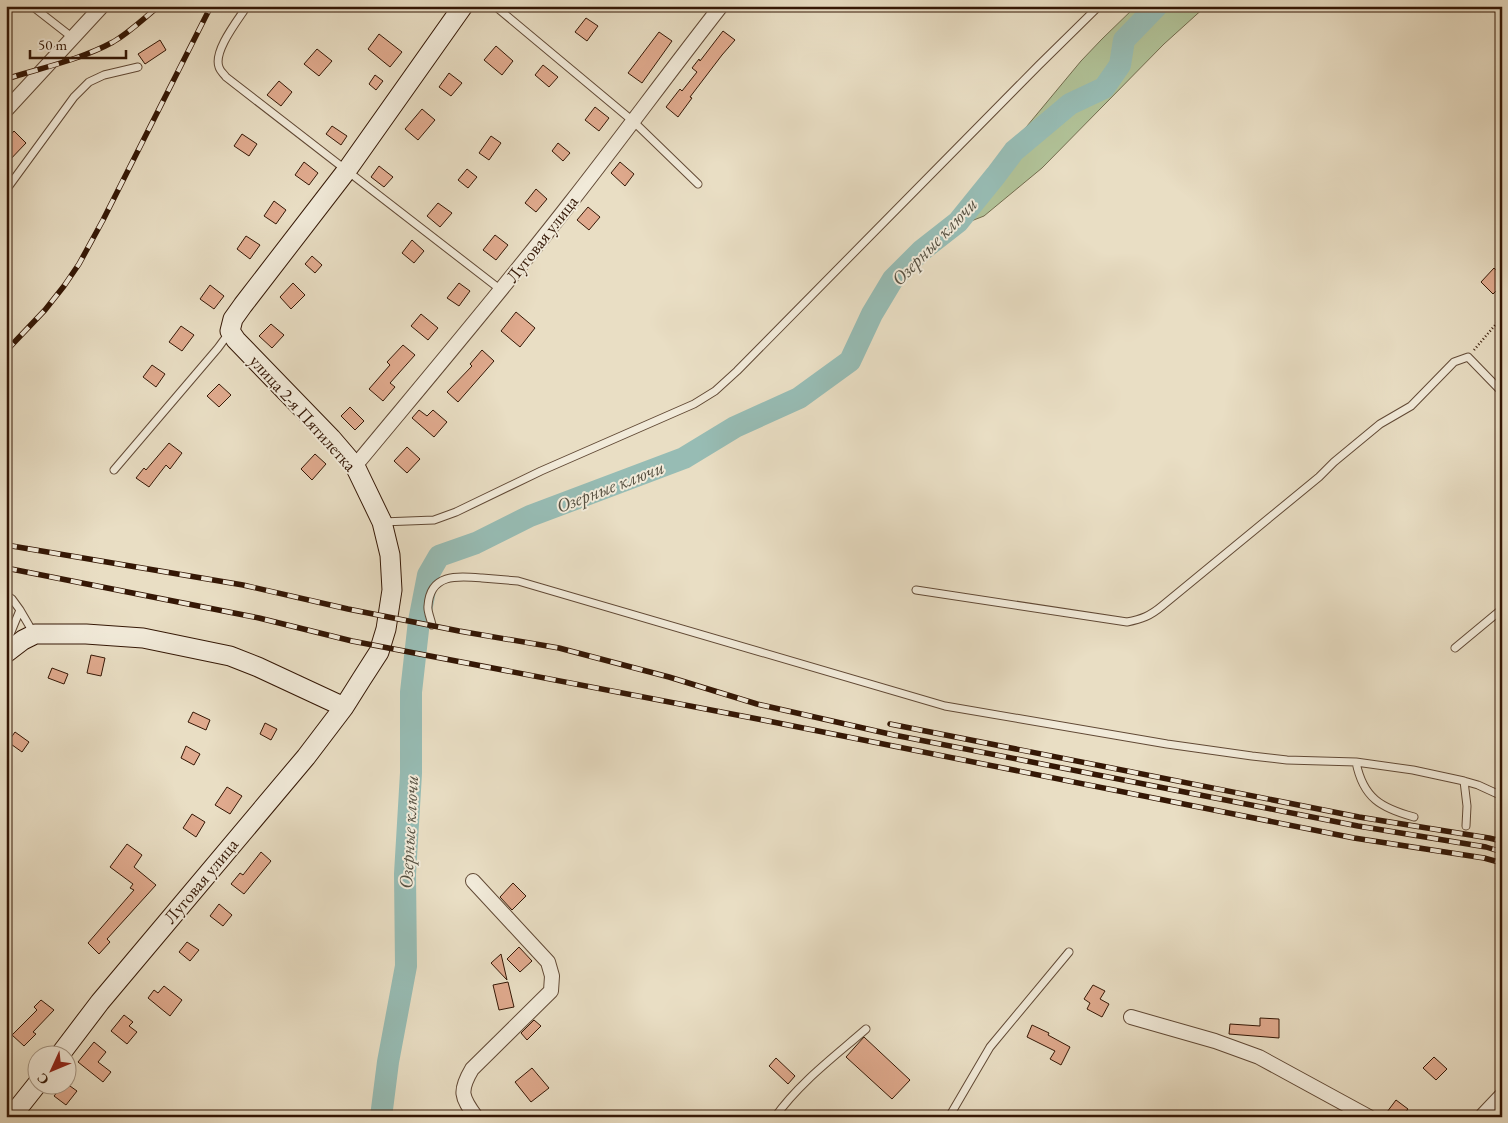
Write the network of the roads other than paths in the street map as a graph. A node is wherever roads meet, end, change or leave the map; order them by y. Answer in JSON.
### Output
{"nodes":[{"id":1,"x":32,"y":6,"type":"edge"},
{"id":2,"x":102,"y":6,"type":"edge"},
{"id":3,"x":247,"y":6,"type":"edge"},
{"id":4,"x":463,"y":6,"type":"edge"},
{"id":5,"x":495,"y":6,"type":"edge"},
{"id":6,"x":721,"y":6,"type":"edge"},
{"id":7,"x":1099,"y":6,"type":"edge"},
{"id":8,"x":73,"y":38,"type":"junction"},
{"id":9,"x":138,"y":67,"type":"dead end"},
{"id":10,"x":6,"y":110,"type":"edge"},
{"id":11,"x":634,"y":122,"type":"junction"},
{"id":12,"x":347,"y":170,"type":"junction"},
{"id":13,"x":698,"y":184,"type":"dead end"},
{"id":14,"x":6,"y":190,"type":"edge"},
{"id":15,"x":502,"y":290,"type":"junction"},
{"id":16,"x":230,"y":331,"type":"junction"},
{"id":17,"x":1502,"y":392,"type":"edge"},
{"id":18,"x":355,"y":466,"type":"junction"},
{"id":19,"x":114,"y":470,"type":"dead end"},
{"id":20,"x":382,"y":522,"type":"junction"},
{"id":21,"x":916,"y":590,"type":"dead end"},
{"id":22,"x":6,"y":595,"type":"edge"},
{"id":23,"x":1502,"y":609,"type":"edge"},
{"id":24,"x":20,"y":610,"type":"junction"},
{"id":25,"x":432,"y":625,"type":"dead end"},
{"id":26,"x":35,"y":634,"type":"junction"},
{"id":27,"x":6,"y":644,"type":"edge"},
{"id":28,"x":1455,"y":648,"type":"dead end"},
{"id":29,"x":6,"y":652,"type":"edge"},
{"id":30,"x":344,"y":707,"type":"junction"},
{"id":31,"x":1356,"y":762,"type":"junction"},
{"id":32,"x":1464,"y":781,"type":"junction"},
{"id":33,"x":1502,"y":796,"type":"edge"},
{"id":34,"x":1414,"y":817,"type":"dead end"},
{"id":35,"x":1466,"y":826,"type":"dead end"},
{"id":36,"x":473,"y":881,"type":"dead end"},
{"id":37,"x":1069,"y":952,"type":"dead end"},
{"id":38,"x":1131,"y":1017,"type":"dead end"},
{"id":39,"x":866,"y":1029,"type":"dead end"},
{"id":40,"x":67,"y":1046,"type":"edge"},
{"id":41,"x":1502,"y":1095,"type":"edge"},
{"id":42,"x":28,"y":1096,"type":"edge"},
{"id":43,"x":1502,"y":1109,"type":"edge"},
{"id":44,"x":1482,"y":1116,"type":"edge"},
{"id":45,"x":11,"y":1117,"type":"edge"},
{"id":46,"x":476,"y":1117,"type":"edge"},
{"id":47,"x":775,"y":1117,"type":"edge"},
{"id":48,"x":949,"y":1117,"type":"edge"},
{"id":49,"x":1369,"y":1117,"type":"edge"}],
"edges":[{"from":1,"to":8,"type":"lane"},
{"from":2,"to":8,"type":"street"},
{"from":3,"to":12,"type":"lane"},
{"from":4,"to":12,"type":"main road"},
{"from":5,"to":11,"type":"lane"},
{"from":6,"to":11,"type":"street","name":"Луговая улица"},
{"from":7,"to":20,"type":"lane"},
{"from":8,"to":10,"type":"street"},
{"from":9,"to":14,"type":"lane"},
{"from":11,"to":13,"type":"lane"},
{"from":11,"to":15,"type":"street","name":"Луговая улица"},
{"from":12,"to":15,"type":"lane"},
{"from":12,"to":16,"type":"main road"},
{"from":15,"to":18,"type":"street","name":"Луговая улица"},
{"from":16,"to":18,"type":"main road","name":"улица 2-я Пятилетка"},
{"from":16,"to":19,"type":"lane"},
{"from":17,"to":21,"type":"lane"},
{"from":18,"to":20,"type":"main road","name":"улица 2-я Пятилетка"},
{"from":20,"to":30,"type":"main road","name":"улица 2-я Пятилетка"},
{"from":22,"to":24,"type":"lane"},
{"from":23,"to":28,"type":"lane"},
{"from":24,"to":26,"type":"lane"},
{"from":24,"to":27,"type":"lane"},
{"from":25,"to":31,"type":"lane"},
{"from":26,"to":29,"type":"main road"},
{"from":26,"to":30,"type":"main road"},
{"from":30,"to":40,"type":"main road","name":"Луговая улица"},
{"from":31,"to":32,"type":"lane"},
{"from":31,"to":34,"type":"lane"},
{"from":32,"to":33,"type":"lane"},
{"from":32,"to":35,"type":"lane"},
{"from":36,"to":46,"type":"street"},
{"from":37,"to":48,"type":"lane"},
{"from":38,"to":49,"type":"street"},
{"from":39,"to":47,"type":"lane"},
{"from":41,"to":44,"type":"street"},
{"from":42,"to":45,"type":"main road"},
{"from":43,"to":44,"type":"street"}]}
